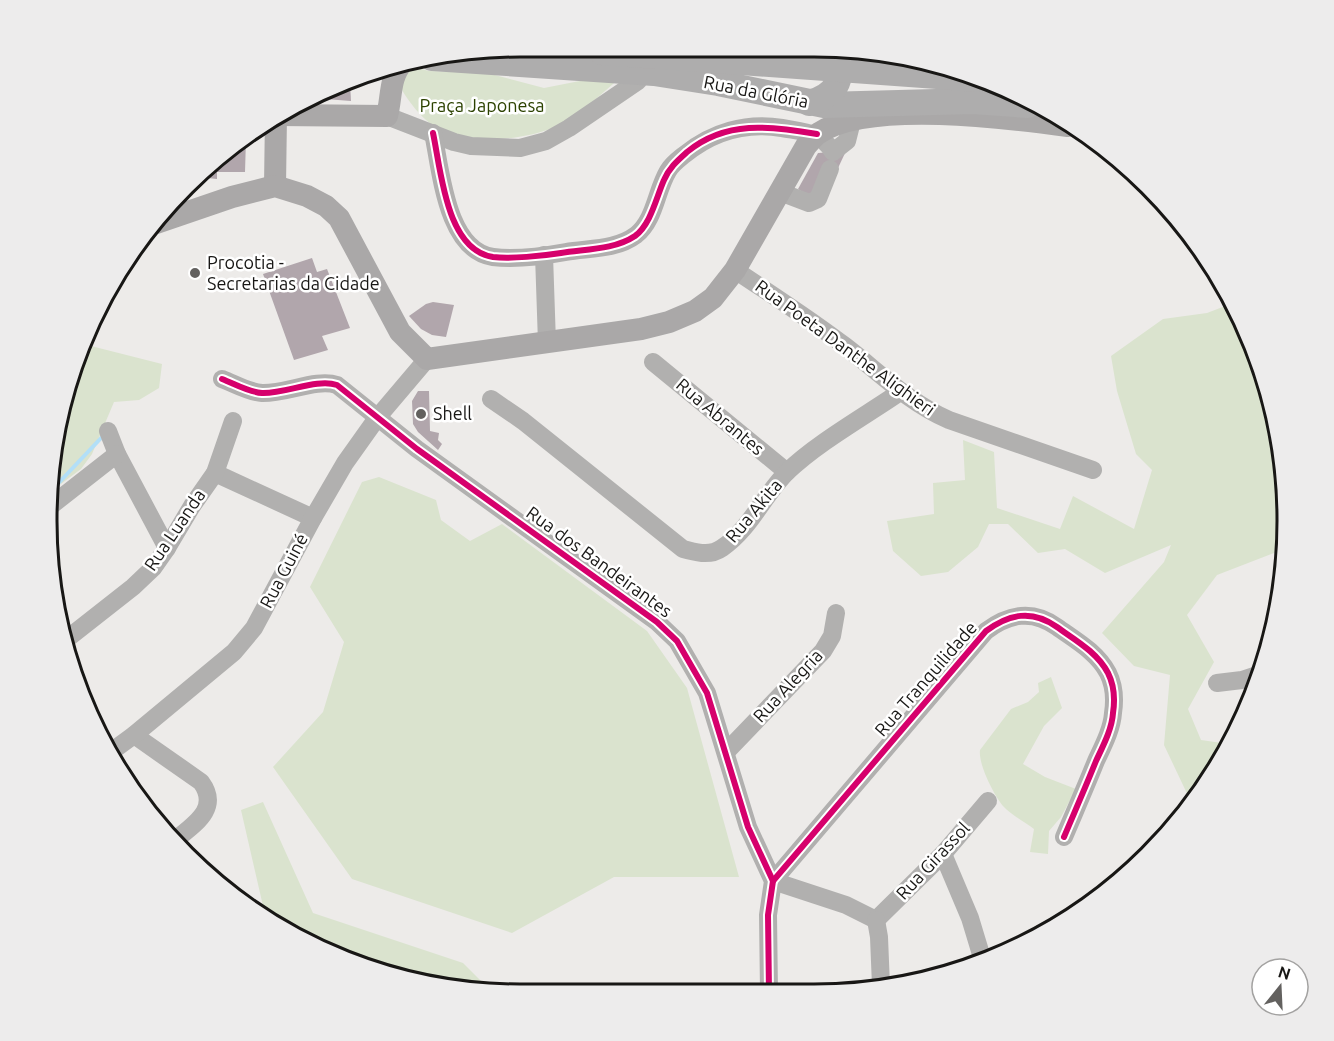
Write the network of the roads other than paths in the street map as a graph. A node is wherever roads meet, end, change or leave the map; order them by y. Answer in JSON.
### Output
{"nodes":[{"id":1,"x":672,"y":57,"type":"edge"},
{"id":2,"x":839,"y":58,"type":"edge"},
{"id":3,"x":852,"y":59,"type":"edge"},
{"id":4,"x":463,"y":61,"type":"edge"},
{"id":5,"x":395,"y":75,"type":"edge"},
{"id":6,"x":646,"y":77,"type":"junction"},
{"id":7,"x":944,"y":77,"type":"edge"},
{"id":8,"x":381,"y":79,"type":"edge"},
{"id":9,"x":809,"y":103,"type":"junction"},
{"id":10,"x":1017,"y":104,"type":"edge"},
{"id":11,"x":389,"y":107,"type":"junction"},
{"id":12,"x":300,"y":113,"type":"edge"},
{"id":13,"x":856,"y":113,"type":"junction"},
{"id":14,"x":1054,"y":125,"type":"edge"},
{"id":15,"x":276,"y":127,"type":"edge"},
{"id":16,"x":433,"y":133,"type":"junction"},
{"id":17,"x":817,"y":134,"type":"junction"},
{"id":18,"x":830,"y":169,"type":"dead end"},
{"id":19,"x":275,"y":186,"type":"junction"},
{"id":20,"x":780,"y":192,"type":"junction"},
{"id":21,"x":169,"y":219,"type":"edge"},
{"id":22,"x":544,"y":255,"type":"junction"},
{"id":23,"x":735,"y":270,"type":"junction"},
{"id":24,"x":547,"y":343,"type":"junction"},
{"id":25,"x":427,"y":359,"type":"junction"},
{"id":26,"x":653,"y":362,"type":"dead end"},
{"id":27,"x":222,"y":379,"type":"dead end"},
{"id":28,"x":900,"y":392,"type":"junction"},
{"id":29,"x":491,"y":399,"type":"dead end"},
{"id":30,"x":377,"y":418,"type":"junction"},
{"id":31,"x":234,"y":422,"type":"dead end"},
{"id":32,"x":108,"y":431,"type":"dead end"},
{"id":33,"x":117,"y":454,"type":"junction"},
{"id":34,"x":1093,"y":470,"type":"dead end"},
{"id":35,"x":787,"y":472,"type":"junction"},
{"id":36,"x":215,"y":473,"type":"junction"},
{"id":37,"x":58,"y":500,"type":"edge"},
{"id":38,"x":313,"y":518,"type":"junction"},
{"id":39,"x":167,"y":548,"type":"junction"},
{"id":40,"x":836,"y":613,"type":"dead end"},
{"id":41,"x":72,"y":635,"type":"edge"},
{"id":42,"x":1249,"y":678,"type":"edge"},
{"id":43,"x":1217,"y":683,"type":"dead end"},
{"id":44,"x":134,"y":735,"type":"junction"},
{"id":45,"x":117,"y":748,"type":"edge"},
{"id":46,"x":726,"y":752,"type":"junction"},
{"id":47,"x":988,"y":801,"type":"dead end"},
{"id":48,"x":181,"y":835,"type":"edge"},
{"id":49,"x":1064,"y":837,"type":"dead end"},
{"id":50,"x":943,"y":854,"type":"junction"},
{"id":51,"x":772,"y":881,"type":"junction"},
{"id":52,"x":876,"y":920,"type":"junction"},
{"id":53,"x":980,"y":953,"type":"edge"},
{"id":54,"x":881,"y":979,"type":"edge"},
{"id":55,"x":769,"y":984,"type":"edge"}],
"edges":[{"from":1,"to":7,"type":"highway","bridge":true},
{"from":2,"to":9,"type":"highway"},
{"from":3,"to":13,"type":"highway"},
{"from":4,"to":6,"type":"highway","name":"Rua da Glória"},
{"from":5,"to":11,"type":"main road"},
{"from":6,"to":9,"type":"highway","name":"Rua da Glória"},
{"from":6,"to":16,"type":"street"},
{"from":8,"to":11,"type":"main road"},
{"from":9,"to":13,"type":"highway","name":"Rua da Glória"},
{"from":10,"to":13,"type":"highway","name":"Rua da Glória"},
{"from":11,"to":12,"type":"main road"},
{"from":11,"to":16,"type":"street"},
{"from":13,"to":14,"type":"main road"},
{"from":13,"to":17,"type":"main road"},
{"from":15,"to":19,"type":"main road"},
{"from":16,"to":22,"type":"street"},
{"from":17,"to":20,"type":"main road"},
{"from":17,"to":22,"type":"street"},
{"from":18,"to":20,"type":"street"},
{"from":19,"to":21,"type":"main road"},
{"from":19,"to":25,"type":"main road"},
{"from":20,"to":23,"type":"main road"},
{"from":22,"to":24,"type":"street"},
{"from":23,"to":24,"type":"main road"},
{"from":23,"to":28,"type":"street","name":"Rua Poeta Danthe Alighieri"},
{"from":24,"to":25,"type":"main road"},
{"from":25,"to":30,"type":"street","name":"Rua Guiné"},
{"from":26,"to":35,"type":"street","name":"Rua Abrantes"},
{"from":27,"to":30,"type":"street","name":"Rua dos Bandeirantes"},
{"from":28,"to":34,"type":"street","name":"Rua Poeta Danthe Alighieri"},
{"from":28,"to":35,"type":"street","name":"Rua Akita"},
{"from":29,"to":35,"type":"street","name":"Rua Akita"},
{"from":30,"to":38,"type":"street","name":"Rua Guiné"},
{"from":30,"to":46,"type":"street","name":"Rua dos Bandeirantes"},
{"from":31,"to":36,"type":"street","name":"Rua Luanda"},
{"from":32,"to":33,"type":"street"},
{"from":33,"to":37,"type":"street"},
{"from":33,"to":39,"type":"street"},
{"from":36,"to":38,"type":"street"},
{"from":36,"to":39,"type":"street","name":"Rua Luanda"},
{"from":38,"to":44,"type":"street","name":"Rua Guiné"},
{"from":39,"to":41,"type":"street","name":"Rua Luanda"},
{"from":40,"to":46,"type":"street","name":"Rua Alegria"},
{"from":42,"to":43,"type":"street"},
{"from":44,"to":45,"type":"street","name":"Rua Guiné"},
{"from":44,"to":48,"type":"street"},
{"from":46,"to":51,"type":"street","name":"Rua dos Bandeirantes"},
{"from":47,"to":50,"type":"street","name":"Rua Girassol"},
{"from":49,"to":51,"type":"street","name":"Rua Tranquilidade"},
{"from":50,"to":52,"type":"street","name":"Rua Girassol"},
{"from":50,"to":53,"type":"street"},
{"from":51,"to":52,"type":"street"},
{"from":51,"to":55,"type":"street"},
{"from":52,"to":54,"type":"street"}]}
